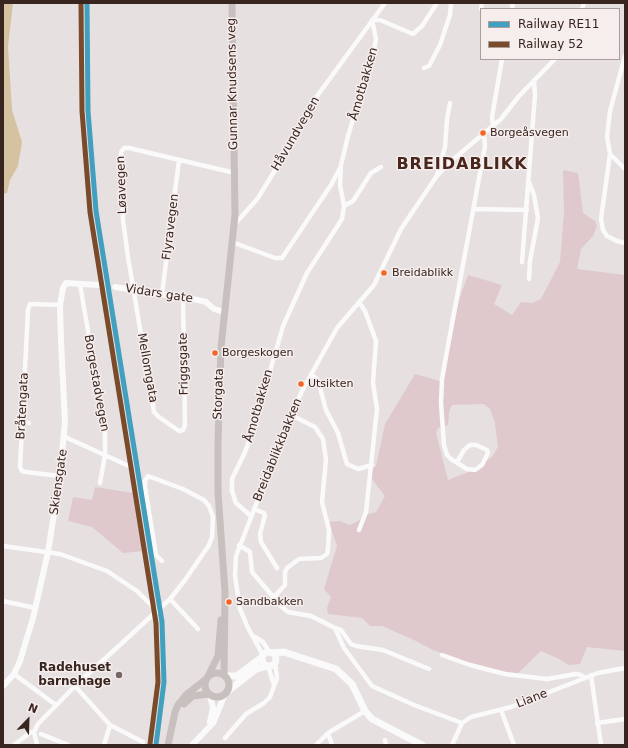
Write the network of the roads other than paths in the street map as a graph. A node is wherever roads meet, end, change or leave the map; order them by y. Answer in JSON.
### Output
{"nodes":[{"id":1,"x":232,"y":3,"type":"edge"},
{"id":2,"x":385,"y":3,"type":"edge"},
{"id":3,"x":437,"y":3,"type":"edge"},
{"id":4,"x":451,"y":3,"type":"edge"},
{"id":5,"x":372,"y":20,"type":"junction"},
{"id":6,"x":625,"y":56,"type":"edge"},
{"id":7,"x":502,"y":60,"type":"edge"},
{"id":8,"x":554,"y":60,"type":"edge"},
{"id":9,"x":424,"y":68,"type":"dead end"},
{"id":10,"x":534,"y":81,"type":"junction"},
{"id":11,"x":450,"y":103,"type":"dead end"},
{"id":12,"x":493,"y":126,"type":"junction"},
{"id":13,"x":484,"y":134,"type":"junction"},
{"id":14,"x":610,"y":154,"type":"junction"},
{"id":15,"x":179,"y":160,"type":"junction"},
{"id":16,"x":235,"y":165,"type":"joint"},
{"id":17,"x":341,"y":165,"type":"junction"},
{"id":18,"x":381,"y":167,"type":"dead end"},
{"id":19,"x":625,"y":169,"type":"edge"},
{"id":20,"x":235,"y":173,"type":"junction"},
{"id":21,"x":436,"y":177,"type":"junction"},
{"id":22,"x":528,"y":181,"type":"junction"},
{"id":23,"x":344,"y":206,"type":"junction"},
{"id":24,"x":474,"y":209,"type":"junction"},
{"id":25,"x":527,"y":210,"type":"junction"},
{"id":26,"x":234,"y":225,"type":"junction"},
{"id":27,"x":232,"y":242,"type":"junction"},
{"id":28,"x":625,"y":243,"type":"edge"},
{"id":29,"x":522,"y":262,"type":"dead end"},
{"id":30,"x":529,"y":280,"type":"dead end"},
{"id":31,"x":80,"y":284,"type":"junction"},
{"id":32,"x":99,"y":285,"type":"dead end"},
{"id":33,"x":115,"y":287,"type":"dead end"},
{"id":34,"x":132,"y":290,"type":"junction"},
{"id":35,"x":162,"y":294,"type":"junction"},
{"id":36,"x":183,"y":297,"type":"junction"},
{"id":37,"x":359,"y":302,"type":"junction"},
{"id":38,"x":60,"y":305,"type":"junction"},
{"id":39,"x":224,"y":312,"type":"junction"},
{"id":40,"x":311,"y":374,"type":"junction"},
{"id":41,"x":291,"y":415,"type":"junction"},
{"id":42,"x":21,"y":420,"type":"junction"},
{"id":43,"x":30,"y":423,"type":"dead end"},
{"id":44,"x":183,"y":430,"type":"joint"},
{"id":45,"x":65,"y":437,"type":"junction"},
{"id":46,"x":105,"y":455,"type":"junction"},
{"id":47,"x":457,"y":462,"type":"junction"},
{"id":48,"x":372,"y":465,"type":"junction"},
{"id":49,"x":131,"y":467,"type":"dead end"},
{"id":50,"x":60,"y":476,"type":"junction"},
{"id":51,"x":100,"y":483,"type":"dead end"},
{"id":52,"x":254,"y":509,"type":"junction"},
{"id":53,"x":251,"y":516,"type":"junction"},
{"id":54,"x":358,"y":530,"type":"dead end"},
{"id":55,"x":239,"y":545,"type":"junction"},
{"id":56,"x":3,"y":546,"type":"edge"},
{"id":57,"x":48,"y":552,"type":"junction"},
{"id":58,"x":162,"y":561,"type":"dead end"},
{"id":59,"x":277,"y":568,"type":"dead end"},
{"id":60,"x":223,"y":576,"type":"junction"},
{"id":61,"x":273,"y":598,"type":"junction"},
{"id":62,"x":170,"y":599,"type":"junction"},
{"id":63,"x":3,"y":601,"type":"edge"},
{"id":64,"x":35,"y":608,"type":"junction"},
{"id":65,"x":158,"y":612,"type":"junction"},
{"id":66,"x":336,"y":628,"type":"junction"},
{"id":67,"x":198,"y":629,"type":"dead end"},
{"id":68,"x":253,"y":636,"type":"junction"},
{"id":69,"x":442,"y":655,"type":"dead end"},
{"id":70,"x":270,"y":657,"type":"junction"},
{"id":71,"x":268,"y":666,"type":"junction"},
{"id":72,"x":625,"y":668,"type":"edge"},
{"id":73,"x":429,"y":669,"type":"dead end"},
{"id":74,"x":14,"y":674,"type":"junction"},
{"id":75,"x":225,"y":675,"type":"junction"},
{"id":76,"x":591,"y":676,"type":"junction"},
{"id":77,"x":585,"y":678,"type":"junction"},
{"id":78,"x":207,"y":679,"type":"junction"},
{"id":79,"x":274,"y":685,"type":"junction"},
{"id":80,"x":3,"y":686,"type":"edge"},
{"id":81,"x":75,"y":686,"type":"junction"},
{"id":82,"x":226,"y":693,"type":"junction"},
{"id":83,"x":210,"y":694,"type":"junction"},
{"id":84,"x":56,"y":705,"type":"junction"},
{"id":85,"x":501,"y":710,"type":"junction"},
{"id":86,"x":364,"y":711,"type":"junction"},
{"id":87,"x":625,"y":719,"type":"edge"},
{"id":88,"x":462,"y":723,"type":"junction"},
{"id":89,"x":597,"y":723,"type":"junction"},
{"id":90,"x":110,"y":725,"type":"junction"},
{"id":91,"x":207,"y":729,"type":"junction"},
{"id":92,"x":34,"y":732,"type":"junction"},
{"id":93,"x":42,"y":734,"type":"dead end"},
{"id":94,"x":328,"y":734,"type":"junction"},
{"id":95,"x":225,"y":738,"type":"dead end"},
{"id":96,"x":143,"y":742,"type":"dead end"},
{"id":97,"x":14,"y":745,"type":"edge"},
{"id":98,"x":37,"y":745,"type":"edge"},
{"id":99,"x":68,"y":745,"type":"edge"},
{"id":100,"x":104,"y":745,"type":"edge"},
{"id":101,"x":169,"y":745,"type":"edge"},
{"id":102,"x":192,"y":745,"type":"edge"},
{"id":103,"x":316,"y":745,"type":"edge"},
{"id":104,"x":332,"y":745,"type":"edge"},
{"id":105,"x":422,"y":745,"type":"edge"},
{"id":106,"x":452,"y":745,"type":"edge"},
{"id":107,"x":514,"y":745,"type":"edge"},
{"id":108,"x":601,"y":745,"type":"edge"}],
"edges":[{"from":1,"to":16,"type":"main road","name":"Gunnar Knudsens veg"},
{"from":2,"to":5,"type":"street","name":"Håvundvegen"},
{"from":3,"to":5,"type":"street"},
{"from":4,"to":9,"type":"street"},
{"from":5,"to":17,"type":"street","name":"Åmotbakken"},
{"from":5,"to":26,"type":"street","name":"Håvundvegen"},
{"from":6,"to":14,"type":"street"},
{"from":7,"to":12,"type":"street"},
{"from":8,"to":10,"type":"street","name":"Breidablikkbakken"},
{"from":10,"to":12,"type":"street","name":"Breidablikkbakken"},
{"from":10,"to":22,"type":"street"},
{"from":11,"to":21,"type":"street"},
{"from":12,"to":13,"type":"street","name":"Breidablikkbakken"},
{"from":13,"to":21,"type":"street","name":"Breidablikkbakken"},
{"from":13,"to":24,"type":"street"},
{"from":14,"to":19,"type":"street"},
{"from":14,"to":28,"type":"street"},
{"from":15,"to":20,"type":"street","name":"Løavegen"},
{"from":15,"to":34,"type":"street","name":"Løavegen"},
{"from":15,"to":35,"type":"street","name":"Flyravegen"},
{"from":16,"to":20,"type":"main road","name":"Storgata"},
{"from":17,"to":23,"type":"street","name":"Åmotbakken"},
{"from":17,"to":27,"type":"street"},
{"from":18,"to":23,"type":"street"},
{"from":20,"to":26,"type":"main road","name":"Storgata"},
{"from":21,"to":37,"type":"street","name":"Breidablikkbakken"},
{"from":22,"to":25,"type":"street"},
{"from":22,"to":30,"type":"street"},
{"from":23,"to":53,"type":"street","name":"Åmotbakken"},
{"from":24,"to":25,"type":"street"},
{"from":24,"to":47,"type":"street"},
{"from":25,"to":29,"type":"street"},
{"from":26,"to":27,"type":"main road","name":"Storgata"},
{"from":27,"to":39,"type":"main road","name":"Storgata"},
{"from":31,"to":32,"type":"street"},
{"from":31,"to":38,"type":"street","name":"Skiensgate"},
{"from":31,"to":46,"type":"street","name":"Borgestadvegen"},
{"from":33,"to":34,"type":"street","name":"Vidars gate"},
{"from":34,"to":35,"type":"street","name":"Vidars gate"},
{"from":34,"to":44,"type":"street","name":"Mellomgata"},
{"from":35,"to":36,"type":"street","name":"Vidars gate"},
{"from":36,"to":39,"type":"street","name":"Vidars gate"},
{"from":36,"to":44,"type":"street","name":"Friggsgate"},
{"from":37,"to":40,"type":"street","name":"Breidablikkbakken"},
{"from":37,"to":48,"type":"street"},
{"from":38,"to":42,"type":"street","name":"Bråtengata"},
{"from":38,"to":45,"type":"street","name":"Skiensgate"},
{"from":39,"to":60,"type":"main road","name":"Storgata"},
{"from":40,"to":41,"type":"street","name":"Breidablikkbakken"},
{"from":40,"to":48,"type":"street"},
{"from":41,"to":52,"type":"street","name":"Breidablikkbakken"},
{"from":41,"to":61,"type":"street"},
{"from":42,"to":43,"type":"street"},
{"from":42,"to":50,"type":"street","name":"Bråtengata"},
{"from":45,"to":46,"type":"street"},
{"from":45,"to":50,"type":"street","name":"Skiensgate"},
{"from":46,"to":49,"type":"street"},
{"from":46,"to":51,"type":"street","name":"Borgestadvegen"},
{"from":47,"to":47,"type":"street"},
{"from":48,"to":54,"type":"street"},
{"from":50,"to":57,"type":"street","name":"Skiensgate"},
{"from":52,"to":53,"type":"street","name":"Breidablikkbakken"},
{"from":52,"to":59,"type":"street"},
{"from":53,"to":55,"type":"street","name":"Breidablikkbakken"},
{"from":55,"to":61,"type":"street"},
{"from":55,"to":68,"type":"street","name":"Breidablikkbakken"},
{"from":56,"to":57,"type":"street"},
{"from":57,"to":64,"type":"street","name":"Skiensgate"},
{"from":57,"to":65,"type":"street"},
{"from":58,"to":62,"type":"street"},
{"from":60,"to":75,"type":"main road","name":"Storgata"},
{"from":60,"to":78,"type":"main road","name":"Storgata"},
{"from":61,"to":66,"type":"street"},
{"from":62,"to":65,"type":"street"},
{"from":62,"to":67,"type":"street"},
{"from":63,"to":64,"type":"street"},
{"from":64,"to":74,"type":"street","name":"Skiensgate"},
{"from":65,"to":81,"type":"street"},
{"from":66,"to":73,"type":"street"},
{"from":66,"to":88,"type":"street"},
{"from":68,"to":70,"type":"street","name":"Breidablikkbakken"},
{"from":68,"to":70,"type":"street","name":"Breidablikkbakken"},
{"from":69,"to":77,"type":"street"},
{"from":70,"to":71,"type":"main road"},
{"from":70,"to":71,"type":"main road"},
{"from":70,"to":75,"type":"main road"},
{"from":70,"to":79,"type":"street"},
{"from":70,"to":86,"type":"main road"},
{"from":71,"to":79,"type":"street"},
{"from":71,"to":82,"type":"main road"},
{"from":72,"to":76,"type":"street","name":"Liane"},
{"from":74,"to":80,"type":"street","name":"Skiensgate"},
{"from":74,"to":84,"type":"street"},
{"from":75,"to":78,"type":"main road"},
{"from":75,"to":82,"type":"main road"},
{"from":76,"to":77,"type":"street","name":"Liane"},
{"from":76,"to":89,"type":"street"},
{"from":77,"to":85,"type":"street","name":"Liane"},
{"from":78,"to":83,"type":"main road"},
{"from":78,"to":101,"type":"main road"},
{"from":79,"to":95,"type":"street"},
{"from":81,"to":84,"type":"street"},
{"from":81,"to":90,"type":"street"},
{"from":82,"to":83,"type":"main road"},
{"from":82,"to":91,"type":"street"},
{"from":83,"to":91,"type":"street"},
{"from":83,"to":101,"type":"main road"},
{"from":84,"to":92,"type":"street"},
{"from":85,"to":88,"type":"street","name":"Liane"},
{"from":85,"to":107,"type":"street"},
{"from":86,"to":94,"type":"street"},
{"from":86,"to":105,"type":"main road"},
{"from":87,"to":89,"type":"street"},
{"from":88,"to":106,"type":"street"},
{"from":89,"to":108,"type":"street"},
{"from":90,"to":96,"type":"street"},
{"from":90,"to":100,"type":"street"},
{"from":91,"to":102,"type":"street"},
{"from":92,"to":97,"type":"street"},
{"from":92,"to":98,"type":"street"},
{"from":93,"to":99,"type":"street"},
{"from":94,"to":103,"type":"street"},
{"from":94,"to":104,"type":"street"}]}
